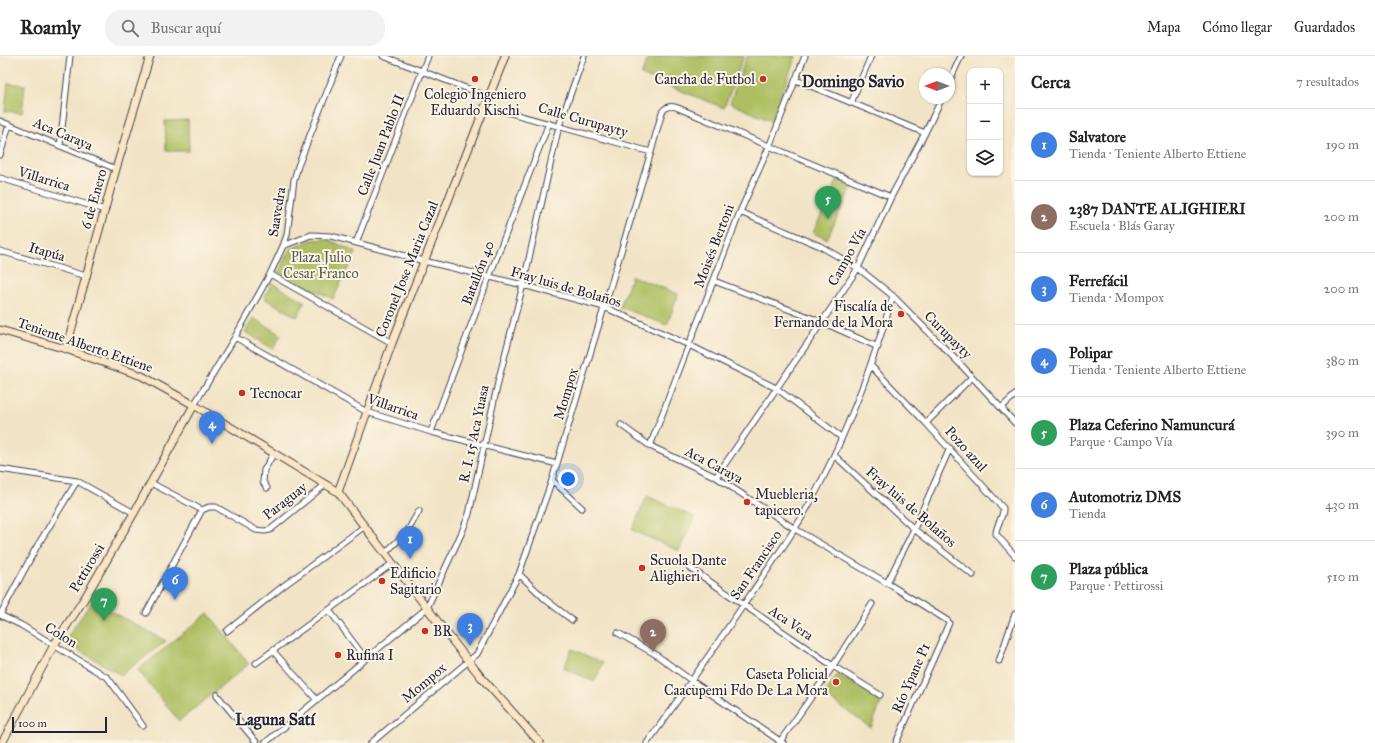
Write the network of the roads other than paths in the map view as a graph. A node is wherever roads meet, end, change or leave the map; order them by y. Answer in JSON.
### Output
{"nodes":[{"id":1,"x":70,"y":56,"type":"edge"},
{"id":2,"x":150,"y":56,"type":"edge"},
{"id":3,"x":341,"y":56,"type":"edge"},
{"id":4,"x":383,"y":56,"type":"edge"},
{"id":5,"x":428,"y":56,"type":"edge"},
{"id":6,"x":505,"y":56,"type":"edge"},
{"id":7,"x":584,"y":56,"type":"edge"},
{"id":8,"x":805,"y":56,"type":"edge"},
{"id":9,"x":871,"y":56,"type":"edge"},
{"id":10,"x":961,"y":56,"type":"edge"},
{"id":11,"x":955,"y":69,"type":"edge"},
{"id":12,"x":422,"y":71,"type":"junction"},
{"id":13,"x":796,"y":80,"type":"junction"},
{"id":14,"x":489,"y":97,"type":"junction"},
{"id":15,"x":851,"y":103,"type":"junction"},
{"id":16,"x":939,"y":104,"type":"edge"},
{"id":17,"x":485,"y":106,"type":"junction"},
{"id":18,"x":0,"y":121,"type":"edge"},
{"id":19,"x":549,"y":123,"type":"junction"},
{"id":20,"x":9,"y":125,"type":"junction"},
{"id":21,"x":559,"y":126,"type":"junction"},
{"id":22,"x":925,"y":133,"type":"junction"},
{"id":23,"x":60,"y":146,"type":"junction"},
{"id":24,"x":769,"y":146,"type":"junction"},
{"id":25,"x":651,"y":152,"type":"junction"},
{"id":26,"x":0,"y":155,"type":"edge"},
{"id":27,"x":116,"y":169,"type":"junction"},
{"id":28,"x":0,"y":178,"type":"edge"},
{"id":29,"x":891,"y":197,"type":"junction"},
{"id":30,"x":105,"y":210,"type":"junction"},
{"id":31,"x":740,"y":212,"type":"junction"},
{"id":32,"x":356,"y":242,"type":"junction"},
{"id":33,"x":283,"y":246,"type":"junction"},
{"id":34,"x":0,"y":251,"type":"edge"},
{"id":35,"x":424,"y":261,"type":"junction"},
{"id":36,"x":858,"y":268,"type":"junction"},
{"id":37,"x":270,"y":274,"type":"junction"},
{"id":38,"x":86,"y":276,"type":"junction"},
{"id":39,"x":489,"y":277,"type":"junction"},
{"id":40,"x":714,"y":280,"type":"junction"},
{"id":41,"x":523,"y":285,"type":"junction"},
{"id":42,"x":893,"y":296,"type":"junction"},
{"id":43,"x":604,"y":308,"type":"junction"},
{"id":44,"x":822,"y":322,"type":"junction"},
{"id":45,"x":0,"y":330,"type":"edge"},
{"id":46,"x":235,"y":337,"type":"junction"},
{"id":47,"x":392,"y":343,"type":"junction"},
{"id":48,"x":689,"y":345,"type":"junction"},
{"id":49,"x":878,"y":347,"type":"junction"},
{"id":50,"x":66,"y":349,"type":"junction"},
{"id":51,"x":871,"y":366,"type":"junction"},
{"id":52,"x":972,"y":377,"type":"junction"},
{"id":53,"x":776,"y":388,"type":"junction"},
{"id":54,"x":1015,"y":395,"type":"edge"},
{"id":55,"x":194,"y":405,"type":"junction"},
{"id":56,"x":1001,"y":408,"type":"junction"},
{"id":57,"x":366,"y":412,"type":"junction"},
{"id":58,"x":926,"y":423,"type":"junction"},
{"id":59,"x":1015,"y":423,"type":"edge"},
{"id":60,"x":621,"y":425,"type":"dead end"},
{"id":61,"x":431,"y":432,"type":"junction"},
{"id":62,"x":841,"y":437,"type":"junction"},
{"id":63,"x":483,"y":446,"type":"junction"},
{"id":64,"x":650,"y":446,"type":"junction"},
{"id":65,"x":950,"y":448,"type":"junction"},
{"id":66,"x":274,"y":453,"type":"junction"},
{"id":67,"x":834,"y":455,"type":"junction"},
{"id":68,"x":557,"y":464,"type":"junction"},
{"id":69,"x":0,"y":469,"type":"edge"},
{"id":70,"x":716,"y":476,"type":"junction"},
{"id":71,"x":552,"y":480,"type":"junction"},
{"id":72,"x":77,"y":481,"type":"junction"},
{"id":73,"x":151,"y":483,"type":"junction"},
{"id":74,"x":326,"y":484,"type":"junction"},
{"id":75,"x":267,"y":488,"type":"dead end"},
{"id":76,"x":338,"y":492,"type":"junction"},
{"id":77,"x":582,"y":508,"type":"dead end"},
{"id":78,"x":202,"y":510,"type":"junction"},
{"id":79,"x":419,"y":510,"type":"dead end"},
{"id":80,"x":134,"y":513,"type":"junction"},
{"id":81,"x":365,"y":526,"type":"junction"},
{"id":82,"x":795,"y":529,"type":"junction"},
{"id":83,"x":914,"y":529,"type":"junction"},
{"id":84,"x":385,"y":553,"type":"junction"},
{"id":85,"x":1015,"y":556,"type":"edge"},
{"id":86,"x":393,"y":563,"type":"junction"},
{"id":87,"x":690,"y":568,"type":"dead end"},
{"id":88,"x":519,"y":574,"type":"junction"},
{"id":89,"x":973,"y":574,"type":"dead end"},
{"id":90,"x":887,"y":583,"type":"junction"},
{"id":91,"x":872,"y":604,"type":"dead end"},
{"id":92,"x":744,"y":605,"type":"junction"},
{"id":93,"x":427,"y":608,"type":"junction"},
{"id":94,"x":329,"y":610,"type":"junction"},
{"id":95,"x":146,"y":613,"type":"dead end"},
{"id":96,"x":1015,"y":614,"type":"edge"},
{"id":97,"x":0,"y":615,"type":"edge"},
{"id":98,"x":572,"y":620,"type":"dead end"},
{"id":99,"x":948,"y":623,"type":"joint"},
{"id":100,"x":227,"y":631,"type":"dead end"},
{"id":101,"x":618,"y":633,"type":"dead end"},
{"id":102,"x":54,"y":645,"type":"junction"},
{"id":103,"x":273,"y":651,"type":"junction"},
{"id":104,"x":365,"y":658,"type":"junction"},
{"id":105,"x":469,"y":661,"type":"junction"},
{"id":106,"x":999,"y":661,"type":"dead end"},
{"id":107,"x":256,"y":663,"type":"dead end"},
{"id":108,"x":833,"y":666,"type":"junction"},
{"id":109,"x":692,"y":682,"type":"junction"},
{"id":110,"x":217,"y":695,"type":"dead end"},
{"id":111,"x":880,"y":695,"type":"dead end"},
{"id":112,"x":317,"y":700,"type":"junction"},
{"id":113,"x":142,"y":726,"type":"dead end"},
{"id":114,"x":374,"y":742,"type":"edge"},
{"id":115,"x":781,"y":742,"type":"edge"},
{"id":116,"x":2,"y":743,"type":"edge"},
{"id":117,"x":257,"y":743,"type":"edge"},
{"id":118,"x":264,"y":743,"type":"edge"},
{"id":119,"x":540,"y":743,"type":"edge"},
{"id":120,"x":647,"y":743,"type":"edge"},
{"id":121,"x":896,"y":743,"type":"edge"}],
"edges":[{"from":1,"to":23,"type":"street"},
{"from":2,"to":27,"type":"main road","name":"6 de Enero"},
{"from":3,"to":33,"type":"street","name":"Saavedra"},
{"from":4,"to":12,"type":"street"},
{"from":5,"to":12,"type":"street","name":"Calle Juan Pablo II"},
{"from":6,"to":14,"type":"main road","name":"Coronel Jose Maria Cazal"},
{"from":7,"to":21,"type":"street","name":"R. I. 15 Aca Yuasa"},
{"from":8,"to":13,"type":"street","name":"Moisés Bertoni"},
{"from":9,"to":15,"type":"street"},
{"from":10,"to":11,"type":"street"},
{"from":12,"to":14,"type":"street"},
{"from":12,"to":32,"type":"street","name":"Calle Juan Pablo II"},
{"from":13,"to":15,"type":"street"},
{"from":13,"to":24,"type":"street","name":"Moisés Bertoni"},
{"from":14,"to":17,"type":"main road","name":"Coronel Jose Maria Cazal"},
{"from":15,"to":22,"type":"street"},
{"from":16,"to":22,"type":"street","name":"Campo Vía"},
{"from":17,"to":19,"type":"street","name":"Calle Curupayty"},
{"from":17,"to":35,"type":"main road","name":"Coronel Jose Maria Cazal"},
{"from":18,"to":20,"type":"street","name":"Aca Caraya"},
{"from":19,"to":21,"type":"street","name":"Calle Curupayty"},
{"from":19,"to":39,"type":"street","name":"Batallón 40"},
{"from":20,"to":23,"type":"street","name":"Aca Caraya"},
{"from":20,"to":26,"type":"street"},
{"from":21,"to":25,"type":"street","name":"Calle Curupayty"},
{"from":21,"to":41,"type":"street","name":"R. I. 15 Aca Yuasa"},
{"from":22,"to":29,"type":"street","name":"Campo Vía"},
{"from":23,"to":27,"type":"street","name":"Aca Caraya"},
{"from":24,"to":25,"type":"street","name":"Mompox"},
{"from":24,"to":29,"type":"street"},
{"from":24,"to":31,"type":"street","name":"Moisés Bertoni"},
{"from":25,"to":43,"type":"street","name":"Mompox"},
{"from":27,"to":30,"type":"main road","name":"6 de Enero"},
{"from":28,"to":30,"type":"street","name":"Villarrica"},
{"from":29,"to":36,"type":"street","name":"Campo Vía"},
{"from":30,"to":38,"type":"main road","name":"6 de Enero"},
{"from":31,"to":36,"type":"street","name":"Curupayty"},
{"from":31,"to":40,"type":"street","name":"Moisés Bertoni"},
{"from":32,"to":33,"type":"street","name":"Fray luis de Bolaños"},
{"from":32,"to":35,"type":"street","name":"Fray luis de Bolaños"},
{"from":33,"to":37,"type":"street","name":"Saavedra"},
{"from":34,"to":38,"type":"street","name":"Itapúa"},
{"from":35,"to":39,"type":"street","name":"Fray luis de Bolaños"},
{"from":35,"to":47,"type":"main road","name":"Coronel Jose Maria Cazal"},
{"from":36,"to":42,"type":"street","name":"Curupayty"},
{"from":36,"to":44,"type":"street","name":"Campo Vía"},
{"from":37,"to":46,"type":"street","name":"Saavedra"},
{"from":37,"to":47,"type":"street"},
{"from":38,"to":50,"type":"main road","name":"6 de Enero"},
{"from":39,"to":41,"type":"street","name":"Fray luis de Bolaños"},
{"from":39,"to":61,"type":"street","name":"Batallón 40"},
{"from":40,"to":44,"type":"street"},
{"from":40,"to":48,"type":"street","name":"Moisés Bertoni"},
{"from":41,"to":43,"type":"street","name":"Fray luis de Bolaños"},
{"from":41,"to":63,"type":"street","name":"R. I. 15 Aca Yuasa"},
{"from":42,"to":49,"type":"street","name":"San Francisco"},
{"from":42,"to":52,"type":"street","name":"Curupayty"},
{"from":43,"to":48,"type":"street","name":"Fray luis de Bolaños"},
{"from":43,"to":68,"type":"street","name":"Mompox"},
{"from":44,"to":49,"type":"street"},
{"from":44,"to":53,"type":"street","name":"Campo Vía"},
{"from":45,"to":50,"type":"main road","name":"Teniente Alberto Ettiene"},
{"from":46,"to":55,"type":"street","name":"Saavedra"},
{"from":46,"to":57,"type":"street","name":"Villarrica"},
{"from":47,"to":57,"type":"main road","name":"Coronel Jose Maria Cazal"},
{"from":48,"to":53,"type":"street","name":"Fray luis de Bolaños"},
{"from":48,"to":64,"type":"street","name":"Moisés Bertoni"},
{"from":49,"to":51,"type":"street","name":"San Francisco"},
{"from":50,"to":55,"type":"main road","name":"Teniente Alberto Ettiene"},
{"from":51,"to":58,"type":"street","name":"Pozo azul"},
{"from":51,"to":62,"type":"street","name":"San Francisco"},
{"from":52,"to":56,"type":"street","name":"Curupayty"},
{"from":52,"to":58,"type":"street"},
{"from":53,"to":62,"type":"street","name":"Fray luis de Bolaños"},
{"from":53,"to":70,"type":"street","name":"Campo Vía"},
{"from":54,"to":56,"type":"street"},
{"from":55,"to":66,"type":"main road","name":"Teniente Alberto Ettiene"},
{"from":55,"to":73,"type":"main road","name":"Pettirossi"},
{"from":56,"to":59,"type":"street","name":"Curupayty"},
{"from":57,"to":61,"type":"street","name":"Villarrica"},
{"from":57,"to":76,"type":"main road","name":"Coronel Jose Maria Cazal"},
{"from":58,"to":65,"type":"street","name":"Pozo azul"},
{"from":60,"to":64,"type":"street","name":"Aca Caraya"},
{"from":61,"to":63,"type":"street","name":"Villarrica"},
{"from":62,"to":67,"type":"street","name":"San Francisco"},
{"from":63,"to":68,"type":"street","name":"Villarrica"},
{"from":63,"to":93,"type":"street","name":"R. I. 15 Aca Yuasa"},
{"from":64,"to":70,"type":"street","name":"Aca Caraya"},
{"from":65,"to":83,"type":"street"},
{"from":65,"to":85,"type":"street","name":"Pozo azul"},
{"from":66,"to":74,"type":"main road","name":"Teniente Alberto Ettiene"},
{"from":66,"to":75,"type":"street"},
{"from":67,"to":82,"type":"street","name":"San Francisco"},
{"from":67,"to":83,"type":"street","name":"Fray luis de Bolaños"},
{"from":68,"to":71,"type":"street","name":"Mompox"},
{"from":69,"to":72,"type":"street"},
{"from":70,"to":82,"type":"street","name":"Aca Caraya"},
{"from":71,"to":77,"type":"street"},
{"from":71,"to":88,"type":"street","name":"Mompox"},
{"from":72,"to":80,"type":"street"},
{"from":72,"to":97,"type":"street"},
{"from":73,"to":78,"type":"street","name":"Paraguay"},
{"from":73,"to":80,"type":"main road","name":"Pettirossi"},
{"from":74,"to":76,"type":"main road","name":"Teniente Alberto Ettiene"},
{"from":74,"to":78,"type":"street","name":"Paraguay"},
{"from":76,"to":81,"type":"main road","name":"Teniente Alberto Ettiene"},
{"from":78,"to":95,"type":"street"},
{"from":79,"to":84,"type":"street"},
{"from":80,"to":102,"type":"main road","name":"Pettirossi"},
{"from":81,"to":84,"type":"main road","name":"Teniente Alberto Ettiene"},
{"from":81,"to":100,"type":"street"},
{"from":82,"to":90,"type":"street","name":"Aca Caraya"},
{"from":82,"to":92,"type":"street","name":"San Francisco"},
{"from":83,"to":89,"type":"street","name":"Fray luis de Bolaños"},
{"from":83,"to":90,"type":"street"},
{"from":84,"to":86,"type":"main road","name":"Teniente Alberto Ettiene"},
{"from":86,"to":93,"type":"main road","name":"Teniente Alberto Ettiene"},
{"from":86,"to":94,"type":"street"},
{"from":87,"to":92,"type":"street","name":"Aca Vera"},
{"from":88,"to":98,"type":"street"},
{"from":88,"to":105,"type":"street","name":"Mompox"},
{"from":90,"to":99,"type":"street","name":"Aca Caraya"},
{"from":91,"to":108,"type":"street"},
{"from":92,"to":108,"type":"street","name":"Aca Vera"},
{"from":92,"to":109,"type":"street","name":"San Francisco"},
{"from":93,"to":104,"type":"street","name":"R. I. 15 Aca Yuasa"},
{"from":93,"to":105,"type":"main road","name":"Teniente Alberto Ettiene"},
{"from":94,"to":103,"type":"street"},
{"from":94,"to":104,"type":"street"},
{"from":96,"to":106,"type":"street"},
{"from":97,"to":102,"type":"street","name":"Colon"},
{"from":99,"to":121,"type":"street","name":"Río Ypane P1"},
{"from":101,"to":109,"type":"street"},
{"from":102,"to":113,"type":"street","name":"Colon"},
{"from":102,"to":116,"type":"main road","name":"Pettirossi"},
{"from":103,"to":107,"type":"street"},
{"from":103,"to":112,"type":"street"},
{"from":104,"to":112,"type":"street","name":"R. I. 15 Aca Yuasa"},
{"from":105,"to":114,"type":"street","name":"Mompox"},
{"from":105,"to":119,"type":"main road","name":"Teniente Alberto Ettiene"},
{"from":108,"to":111,"type":"street","name":"Aca Vera"},
{"from":108,"to":115,"type":"street"},
{"from":109,"to":115,"type":"street"},
{"from":109,"to":120,"type":"street","name":"San Francisco"},
{"from":110,"to":117,"type":"street"},
{"from":112,"to":118,"type":"street","name":"R. I. 15 Aca Yuasa"}]}
